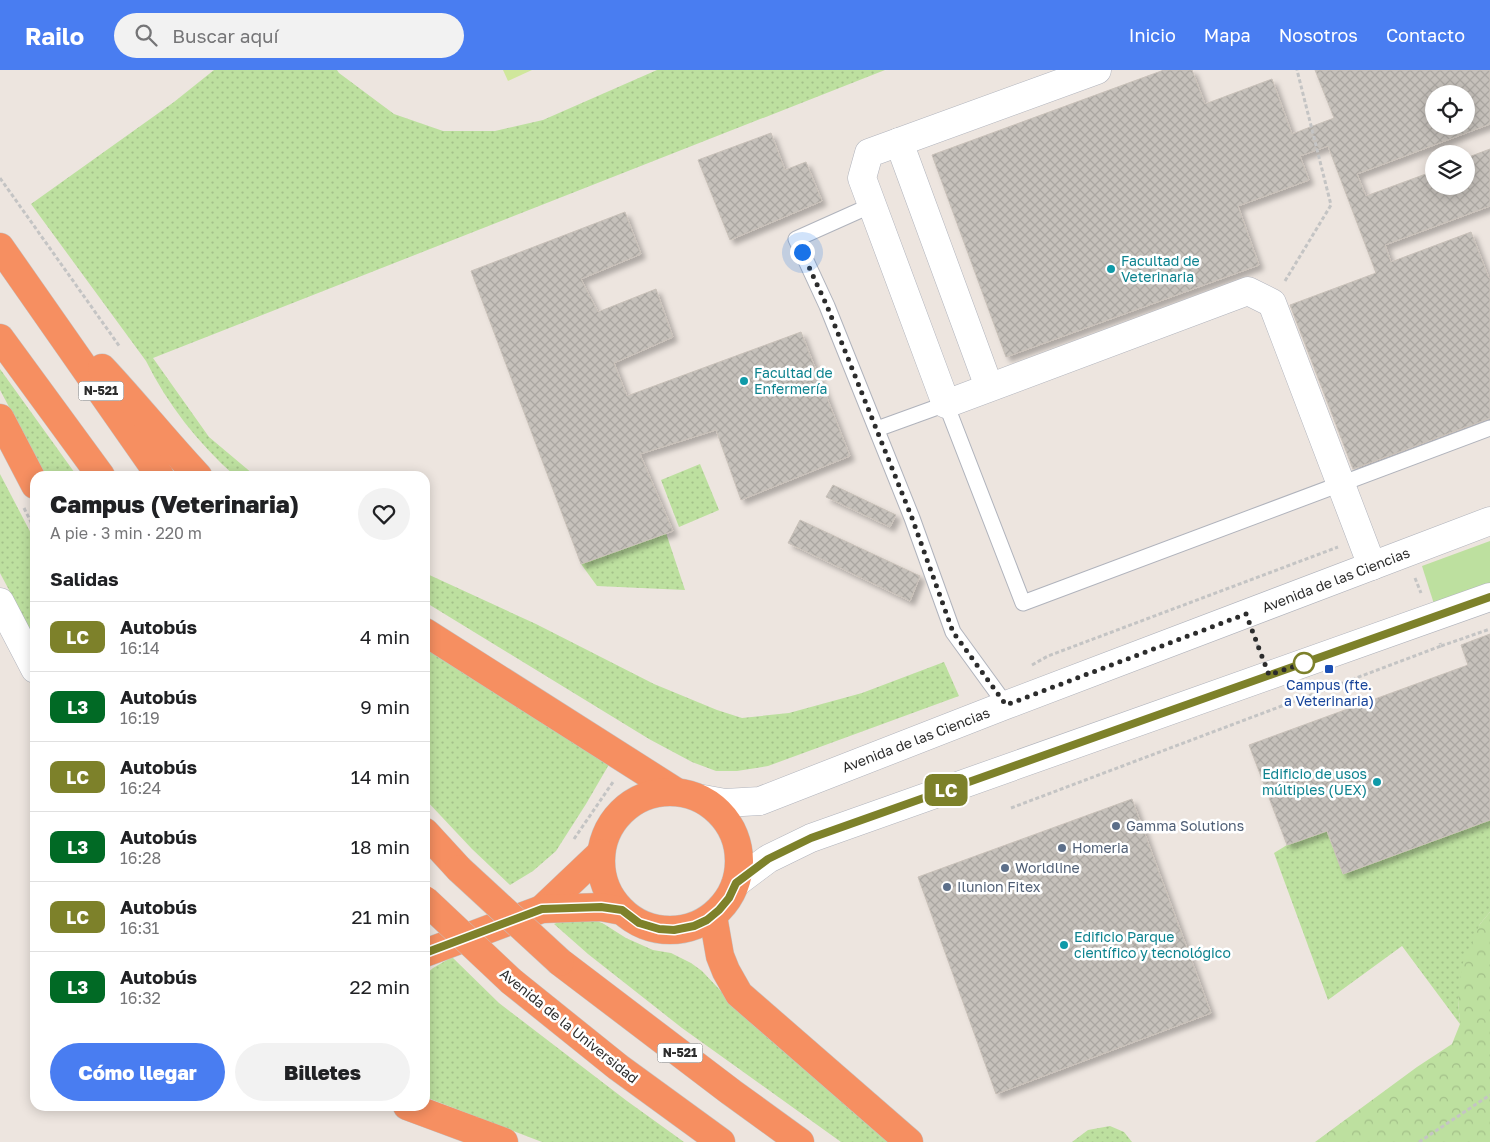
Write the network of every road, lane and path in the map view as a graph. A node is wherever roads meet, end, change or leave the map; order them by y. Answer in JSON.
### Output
{"nodes":[{"id":1,"x":1096,"y":70,"type":"edge"},
{"id":2,"x":1297,"y":70,"type":"edge"},
{"id":3,"x":898,"y":142,"type":"junction"},
{"id":4,"x":0,"y":178,"type":"edge"},
{"id":5,"x":872,"y":205,"type":"junction"},
{"id":6,"x":0,"y":246,"type":"edge"},
{"id":7,"x":1272,"y":304,"type":"junction"},
{"id":8,"x":42,"y":306,"type":"junction"},
{"id":9,"x":0,"y":338,"type":"edge"},
{"id":10,"x":120,"y":347,"type":"dead end"},
{"id":11,"x":989,"y":387,"type":"junction"},
{"id":12,"x":946,"y":404,"type":"junction"},
{"id":13,"x":0,"y":418,"type":"edge"},
{"id":14,"x":1490,"y":428,"type":"edge"},
{"id":15,"x":877,"y":429,"type":"junction"},
{"id":16,"x":96,"y":471,"type":"edge"},
{"id":17,"x":157,"y":471,"type":"edge"},
{"id":18,"x":193,"y":471,"type":"edge"},
{"id":19,"x":30,"y":476,"type":"edge"},
{"id":20,"x":1340,"y":484,"type":"junction"},
{"id":21,"x":1490,"y":522,"type":"edge"},
{"id":22,"x":1361,"y":538,"type":"junction"},
{"id":23,"x":1406,"y":553,"type":"junction"},
{"id":24,"x":1372,"y":566,"type":"junction"},
{"id":25,"x":1490,"y":597,"type":"edge"},
{"id":26,"x":0,"y":602,"type":"edge"},
{"id":27,"x":1246,"y":614,"type":"junction"},
{"id":28,"x":1431,"y":618,"type":"junction"},
{"id":29,"x":1490,"y":629,"type":"edge"},
{"id":30,"x":430,"y":635,"type":"edge"},
{"id":31,"x":1441,"y":646,"type":"junction"},
{"id":32,"x":30,"y":659,"type":"edge"},
{"id":33,"x":1269,"y":675,"type":"junction"},
{"id":34,"x":1000,"y":696,"type":"junction"},
{"id":35,"x":628,"y":761,"type":"junction"},
{"id":36,"x":675,"y":791,"type":"junction"},
{"id":37,"x":703,"y":799,"type":"junction"},
{"id":38,"x":1011,"y":808,"type":"dead end"},
{"id":39,"x":430,"y":837,"type":"edge"},
{"id":40,"x":572,"y":843,"type":"dead end"},
{"id":41,"x":601,"y":853,"type":"junction"},
{"id":42,"x":736,"y":883,"type":"junction"},
{"id":43,"x":430,"y":905,"type":"edge"},
{"id":44,"x":542,"y":909,"type":"junction"},
{"id":45,"x":622,"y":910,"type":"junction"},
{"id":46,"x":713,"y":916,"type":"junction"},
{"id":47,"x":430,"y":951,"type":"edge"},
{"id":48,"x":1490,"y":1095,"type":"edge"},
{"id":49,"x":420,"y":1111,"type":"edge"},
{"id":50,"x":504,"y":1142,"type":"edge"},
{"id":51,"x":721,"y":1142,"type":"edge"},
{"id":52,"x":800,"y":1142,"type":"edge"},
{"id":53,"x":909,"y":1142,"type":"edge"},
{"id":54,"x":1419,"y":1142,"type":"edge"}],
"edges":[{"from":1,"to":3,"type":"main road"},
{"from":2,"to":7,"type":"path"},
{"from":3,"to":5,"type":"main road"},
{"from":3,"to":11,"type":"main road"},
{"from":4,"to":10,"type":"path"},
{"from":5,"to":12,"type":"main road"},
{"from":5,"to":15,"type":"lane"},
{"from":6,"to":8,"type":"highway","number":"N-521"},
{"from":7,"to":11,"type":"main road"},
{"from":7,"to":20,"type":"main road"},
{"from":8,"to":17,"type":"highway","number":"N-521"},
{"from":8,"to":18,"type":"highway"},
{"from":9,"to":16,"type":"highway"},
{"from":11,"to":12,"type":"main road"},
{"from":12,"to":15,"type":"lane"},
{"from":12,"to":20,"type":"lane"},
{"from":13,"to":19,"type":"highway"},
{"from":14,"to":20,"type":"lane"},
{"from":15,"to":34,"type":"lane"},
{"from":20,"to":22,"type":"main road"},
{"from":21,"to":23,"type":"main road","name":"Avenida de las Ciencias"},
{"from":22,"to":24,"type":"main road"},
{"from":22,"to":34,"type":"path"},
{"from":23,"to":24,"type":"main road","name":"Avenida de las Ciencias"},
{"from":23,"to":28,"type":"path"},
{"from":24,"to":27,"type":"main road","name":"Avenida de las Ciencias"},
{"from":25,"to":28,"type":"main road"},
{"from":26,"to":32,"type":"main road"},
{"from":27,"to":33,"type":"path"},
{"from":27,"to":34,"type":"main road","name":"Avenida de las Ciencias"},
{"from":28,"to":31,"type":"path"},
{"from":28,"to":33,"type":"main road"},
{"from":29,"to":31,"type":"path"},
{"from":30,"to":35,"type":"highway"},
{"from":31,"to":38,"type":"path"},
{"from":33,"to":42,"type":"main road"},
{"from":34,"to":37,"type":"main road","name":"Avenida de las Ciencias"},
{"from":35,"to":36,"type":"highway"},
{"from":35,"to":40,"type":"path"},
{"from":36,"to":37,"type":"highway"},
{"from":36,"to":41,"type":"highway"},
{"from":37,"to":42,"type":"highway"},
{"from":39,"to":52,"type":"highway","number":"N-521","bridge":true},
{"from":41,"to":44,"type":"highway"},
{"from":41,"to":45,"type":"highway"},
{"from":42,"to":46,"type":"highway"},
{"from":43,"to":51,"type":"highway","name":"Avenida de la Universidad","bridge":true},
{"from":44,"to":45,"type":"highway"},
{"from":44,"to":47,"type":"highway"},
{"from":45,"to":46,"type":"highway"},
{"from":46,"to":53,"type":"highway"},
{"from":48,"to":54,"type":"path"},
{"from":49,"to":50,"type":"highway"}]}
